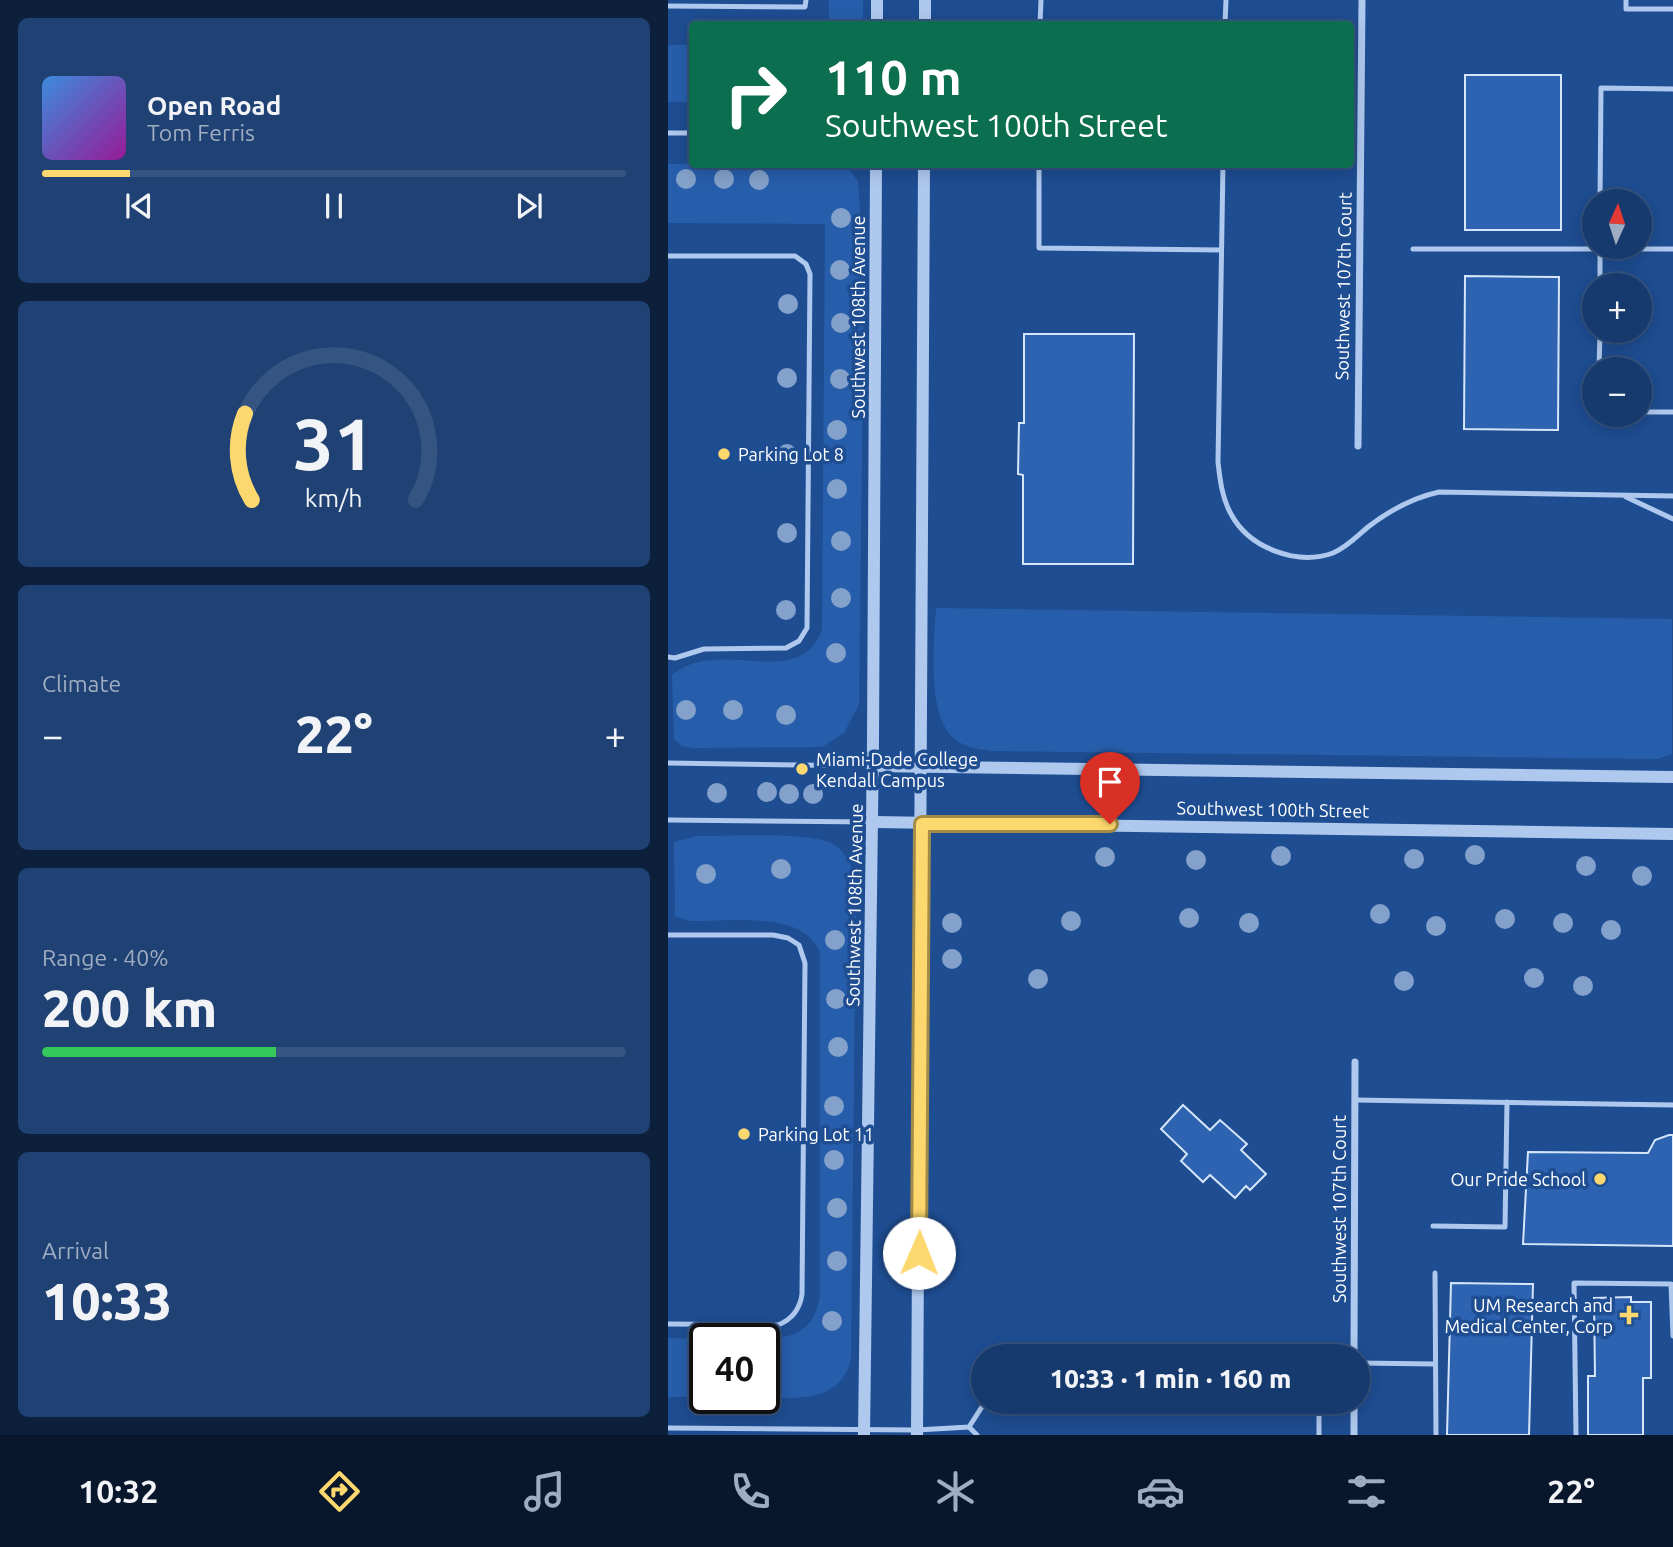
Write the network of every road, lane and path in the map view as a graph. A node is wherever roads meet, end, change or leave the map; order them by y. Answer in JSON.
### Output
{"nodes":[{"id":1,"x":877,"y":0,"type":"edge"},
{"id":2,"x":925,"y":0,"type":"edge"},
{"id":3,"x":1041,"y":0,"type":"edge"},
{"id":4,"x":1226,"y":0,"type":"edge"},
{"id":5,"x":1362,"y":0,"type":"edge"},
{"id":6,"x":1626,"y":0,"type":"edge"},
{"id":7,"x":806,"y":4,"type":"edge"},
{"id":8,"x":668,"y":5,"type":"edge"},
{"id":9,"x":1672,"y":9,"type":"edge"},
{"id":10,"x":877,"y":21,"type":"edge"},
{"id":11,"x":925,"y":21,"type":"edge"},
{"id":12,"x":1040,"y":21,"type":"edge"},
{"id":13,"x":1225,"y":21,"type":"edge"},
{"id":14,"x":1672,"y":89,"type":"edge"},
{"id":15,"x":668,"y":133,"type":"edge"},
{"id":16,"x":689,"y":133,"type":"edge"},
{"id":17,"x":876,"y":168,"type":"edge"},
{"id":18,"x":924,"y":168,"type":"edge"},
{"id":19,"x":1039,"y":168,"type":"edge"},
{"id":20,"x":1223,"y":168,"type":"edge"},
{"id":21,"x":1600,"y":189,"type":"edge"},
{"id":22,"x":1582,"y":248,"type":"edge"},
{"id":23,"x":1413,"y":249,"type":"dead end"},
{"id":24,"x":1652,"y":249,"type":"edge"},
{"id":25,"x":1672,"y":249,"type":"edge"},
{"id":26,"x":1221,"y":250,"type":"junction"},
{"id":27,"x":668,"y":256,"type":"edge"},
{"id":28,"x":1652,"y":412,"type":"edge"},
{"id":29,"x":1672,"y":412,"type":"edge"},
{"id":30,"x":1358,"y":446,"type":"dead end"},
{"id":31,"x":1672,"y":496,"type":"edge"},
{"id":32,"x":1626,"y":497,"type":"junction"},
{"id":33,"x":1672,"y":519,"type":"edge"},
{"id":34,"x":668,"y":657,"type":"edge"},
{"id":35,"x":668,"y":763,"type":"edge"},
{"id":36,"x":873,"y":766,"type":"junction"},
{"id":37,"x":922,"y":767,"type":"junction"},
{"id":38,"x":1672,"y":777,"type":"edge"},
{"id":39,"x":668,"y":820,"type":"edge"},
{"id":40,"x":872,"y":822,"type":"junction"},
{"id":41,"x":922,"y":824,"type":"junction"},
{"id":42,"x":1672,"y":834,"type":"edge"},
{"id":43,"x":668,"y":935,"type":"edge"},
{"id":44,"x":1355,"y":1062,"type":"dead end"},
{"id":45,"x":1355,"y":1100,"type":"junction"},
{"id":46,"x":1507,"y":1101,"type":"junction"},
{"id":47,"x":1672,"y":1105,"type":"edge"},
{"id":48,"x":1433,"y":1226,"type":"dead end"},
{"id":49,"x":1435,"y":1273,"type":"dead end"},
{"id":50,"x":668,"y":1324,"type":"edge"},
{"id":51,"x":1672,"y":1336,"type":"edge"},
{"id":52,"x":1354,"y":1344,"type":"edge"},
{"id":53,"x":1370,"y":1363,"type":"edge"},
{"id":54,"x":1435,"y":1364,"type":"junction"},
{"id":55,"x":977,"y":1414,"type":"edge"},
{"id":56,"x":1319,"y":1414,"type":"edge"},
{"id":57,"x":1354,"y":1414,"type":"edge"},
{"id":58,"x":969,"y":1427,"type":"junction"},
{"id":59,"x":668,"y":1428,"type":"edge"},
{"id":60,"x":864,"y":1433,"type":"edge"},
{"id":61,"x":916,"y":1433,"type":"edge"},
{"id":62,"x":977,"y":1435,"type":"edge"},
{"id":63,"x":1319,"y":1435,"type":"edge"},
{"id":64,"x":1354,"y":1435,"type":"edge"},
{"id":65,"x":1436,"y":1435,"type":"edge"},
{"id":66,"x":1576,"y":1435,"type":"edge"}],
"edges":[{"from":1,"to":10,"type":"street"},
{"from":2,"to":11,"type":"street"},
{"from":3,"to":12,"type":"lane"},
{"from":4,"to":13,"type":"lane"},
{"from":5,"to":30,"type":"street","name":"Southwest 107th Court"},
{"from":6,"to":9,"type":"lane"},
{"from":7,"to":8,"type":"lane"},
{"from":14,"to":21,"type":"lane"},
{"from":15,"to":16,"type":"lane"},
{"from":17,"to":36,"type":"street","name":"Southwest 108th Avenue"},
{"from":18,"to":37,"type":"street"},
{"from":19,"to":26,"type":"lane"},
{"from":20,"to":26,"type":"lane"},
{"from":22,"to":23,"type":"lane"},
{"from":24,"to":25,"type":"lane"},
{"from":26,"to":32,"type":"lane"},
{"from":27,"to":34,"type":"lane"},
{"from":28,"to":29,"type":"lane"},
{"from":31,"to":32,"type":"lane"},
{"from":32,"to":33,"type":"lane"},
{"from":35,"to":36,"type":"lane"},
{"from":36,"to":37,"type":"street"},
{"from":36,"to":40,"type":"street","name":"Southwest 108th Avenue"},
{"from":37,"to":38,"type":"street"},
{"from":37,"to":41,"type":"street"},
{"from":39,"to":40,"type":"lane"},
{"from":40,"to":41,"type":"street","name":"Southwest 100th Street"},
{"from":40,"to":60,"type":"street","name":"Southwest 108th Avenue"},
{"from":41,"to":42,"type":"street","name":"Southwest 100th Street"},
{"from":41,"to":61,"type":"street"},
{"from":43,"to":50,"type":"lane"},
{"from":44,"to":45,"type":"street","name":"Southwest 107th Court"},
{"from":45,"to":46,"type":"lane"},
{"from":45,"to":52,"type":"street","name":"Southwest 107th Court"},
{"from":46,"to":47,"type":"lane"},
{"from":46,"to":48,"type":"lane"},
{"from":49,"to":54,"type":"lane"},
{"from":51,"to":66,"type":"lane"},
{"from":53,"to":54,"type":"lane"},
{"from":54,"to":65,"type":"lane"},
{"from":55,"to":58,"type":"lane"},
{"from":56,"to":63,"type":"lane"},
{"from":57,"to":64,"type":"street"},
{"from":58,"to":61,"type":"lane"},
{"from":58,"to":62,"type":"lane"},
{"from":59,"to":60,"type":"lane"},
{"from":60,"to":61,"type":"lane"}]}
